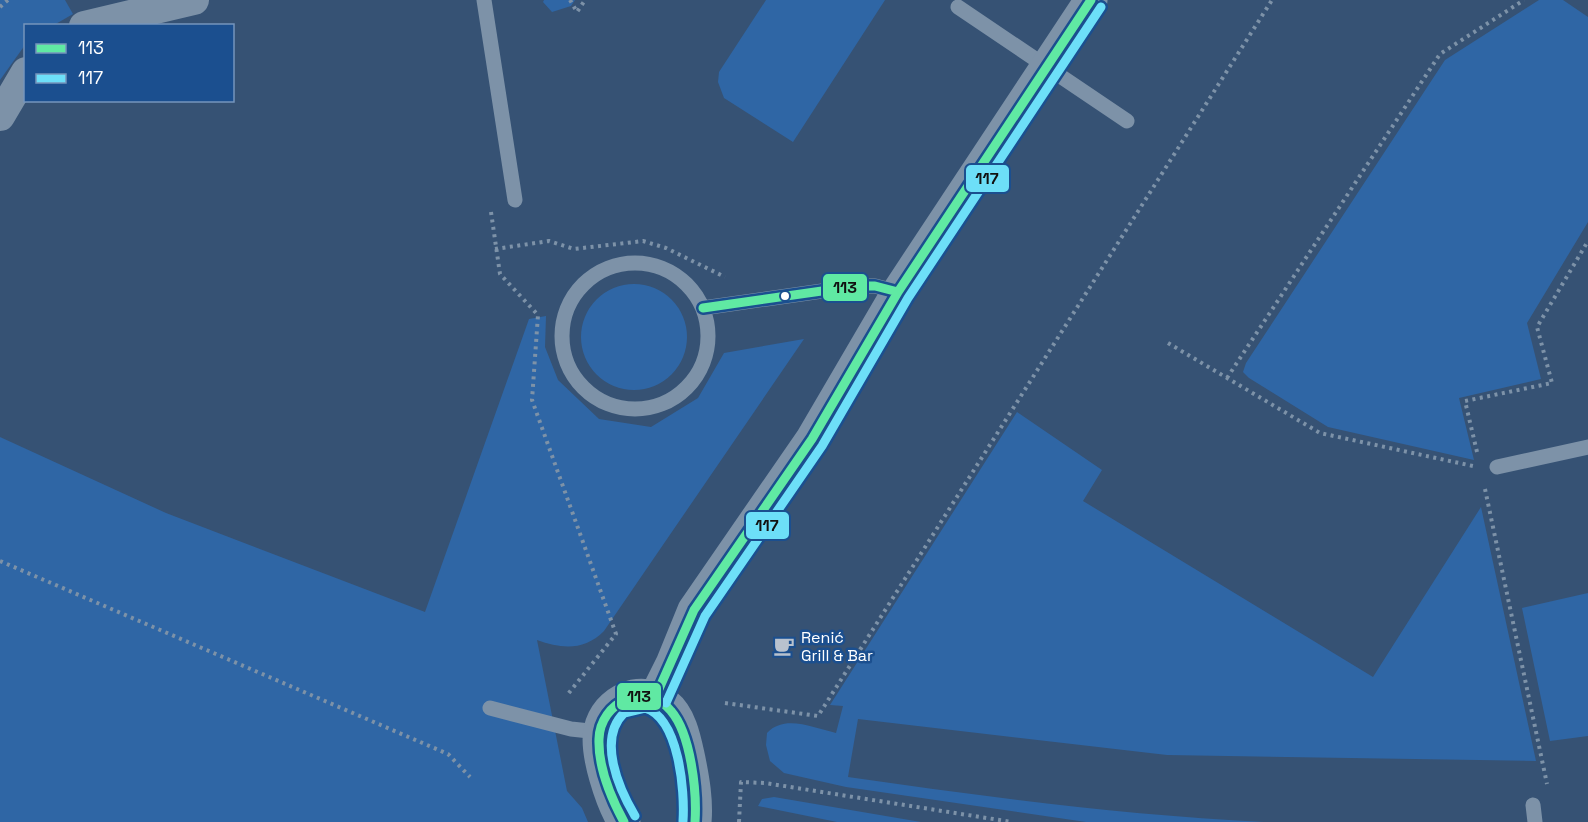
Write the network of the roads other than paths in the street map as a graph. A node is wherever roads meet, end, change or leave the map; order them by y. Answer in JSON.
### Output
{"nodes":[{"id":1,"x":194,"y":0,"type":"edge"},
{"id":2,"x":484,"y":0,"type":"edge"},
{"id":3,"x":1091,"y":0,"type":"edge"},
{"id":4,"x":958,"y":7,"type":"dead end"},
{"id":5,"x":92,"y":24,"type":"edge"},
{"id":6,"x":1047,"y":66,"type":"junction"},
{"id":7,"x":24,"y":75,"type":"edge"},
{"id":8,"x":0,"y":116,"type":"edge"},
{"id":9,"x":1127,"y":121,"type":"dead end"},
{"id":10,"x":515,"y":200,"type":"dead end"},
{"id":11,"x":898,"y":292,"type":"junction"},
{"id":12,"x":703,"y":308,"type":"junction"},
{"id":13,"x":1588,"y":447,"type":"edge"},
{"id":14,"x":1497,"y":467,"type":"road end"},
{"id":15,"x":655,"y":698,"type":"junction"},
{"id":16,"x":490,"y":708,"type":"dead end"},
{"id":17,"x":599,"y":732,"type":"junction"},
{"id":18,"x":1533,"y":805,"type":"dead end"},
{"id":19,"x":624,"y":822,"type":"edge"},
{"id":20,"x":695,"y":822,"type":"edge"},
{"id":21,"x":1535,"y":822,"type":"edge"}],
"edges":[{"from":1,"to":5,"type":"street"},
{"from":2,"to":10,"type":"lane"},
{"from":3,"to":6,"type":"street"},
{"from":4,"to":6,"type":"lane"},
{"from":6,"to":9,"type":"lane"},
{"from":6,"to":11,"type":"street"},
{"from":7,"to":8,"type":"street"},
{"from":11,"to":12,"type":"lane"},
{"from":11,"to":15,"type":"street"},
{"from":12,"to":12,"type":"lane"},
{"from":13,"to":14,"type":"lane"},
{"from":15,"to":17,"type":"street"},
{"from":15,"to":20,"type":"street"},
{"from":16,"to":17,"type":"lane"},
{"from":17,"to":19,"type":"street"},
{"from":18,"to":21,"type":"lane"}]}
